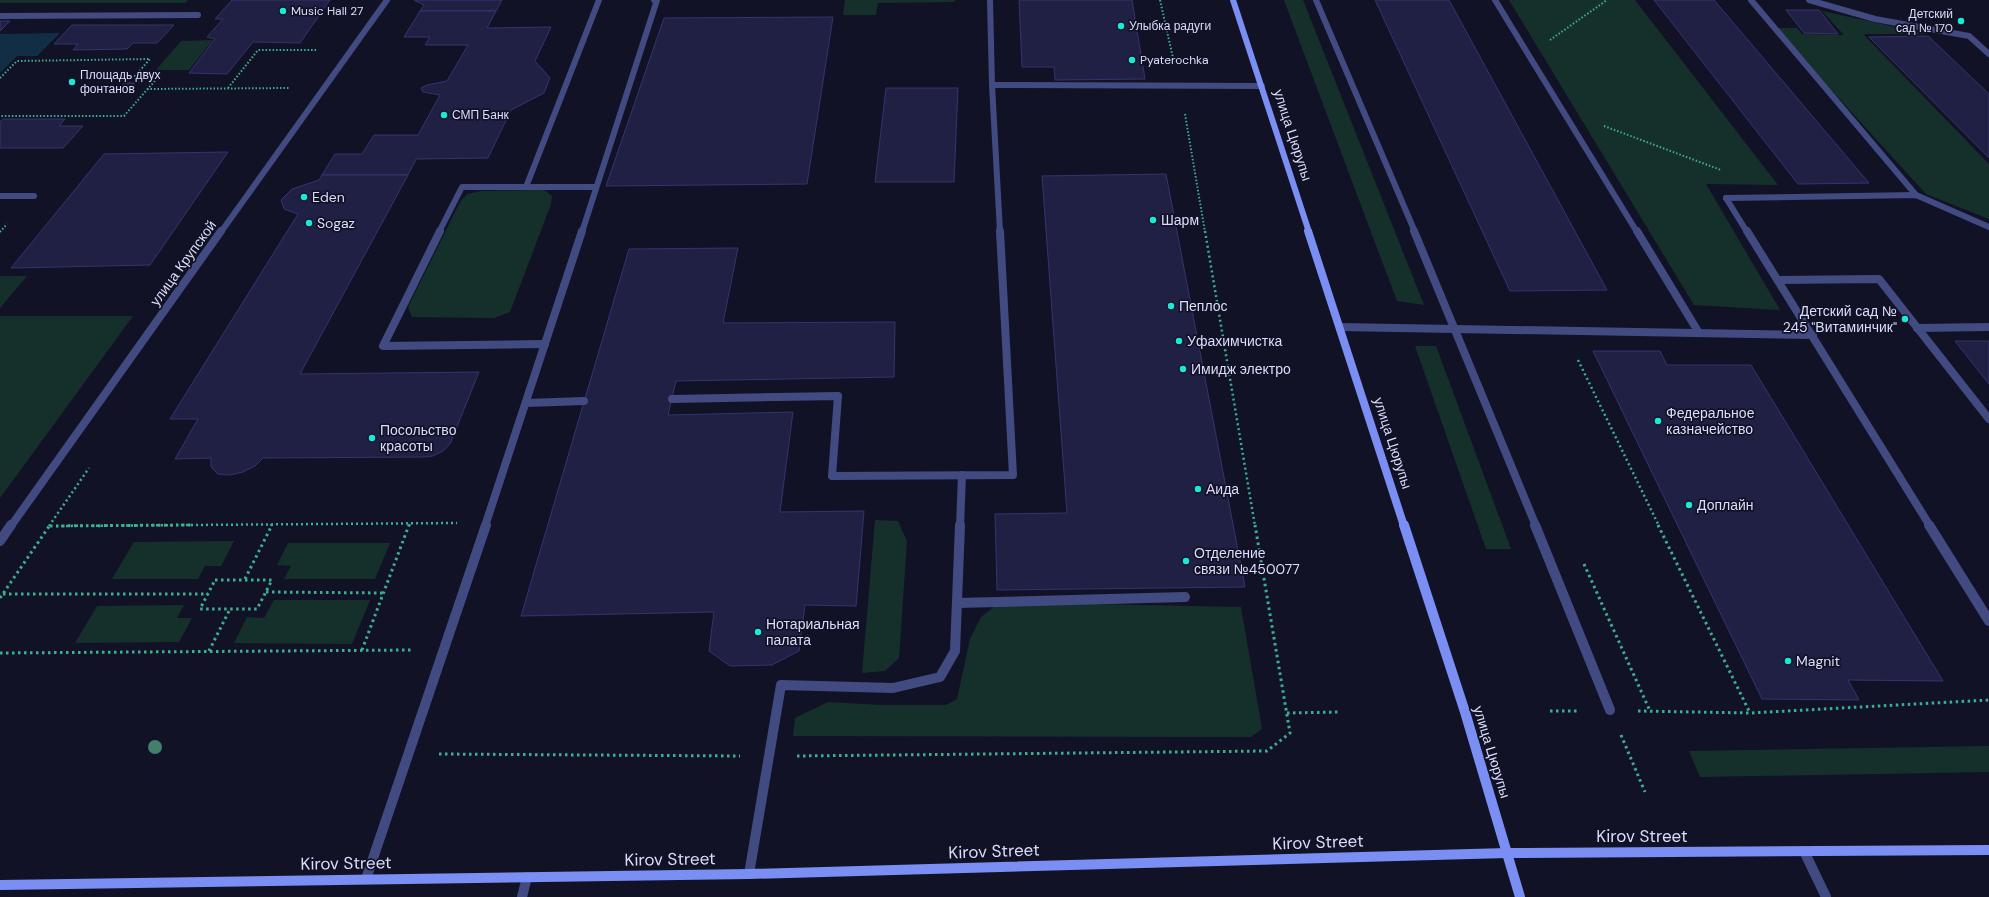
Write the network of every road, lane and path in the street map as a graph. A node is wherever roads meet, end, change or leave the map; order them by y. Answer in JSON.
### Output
{"nodes":[{"id":1,"x":387,"y":0,"type":"edge"},
{"id":2,"x":599,"y":0,"type":"edge"},
{"id":3,"x":654,"y":0,"type":"edge"},
{"id":4,"x":990,"y":0,"type":"edge"},
{"id":5,"x":1160,"y":0,"type":"edge"},
{"id":6,"x":1233,"y":0,"type":"edge"},
{"id":7,"x":1316,"y":0,"type":"edge"},
{"id":8,"x":1495,"y":0,"type":"edge"},
{"id":9,"x":1607,"y":0,"type":"edge"},
{"id":10,"x":1752,"y":0,"type":"edge"},
{"id":11,"x":1809,"y":0,"type":"edge"},
{"id":12,"x":198,"y":15,"type":"dead end"},
{"id":13,"x":0,"y":16,"type":"edge"},
{"id":14,"x":321,"y":50,"type":"dead end"},
{"id":15,"x":1529,"y":54,"type":"junction"},
{"id":16,"x":1989,"y":54,"type":"edge"},
{"id":17,"x":0,"y":78,"type":"edge"},
{"id":18,"x":992,"y":85,"type":"junction"},
{"id":19,"x":1262,"y":86,"type":"junction"},
{"id":20,"x":1180,"y":87,"type":"junction"},
{"id":21,"x":294,"y":88,"type":"dead end"},
{"id":22,"x":147,"y":89,"type":"junction"},
{"id":23,"x":228,"y":89,"type":"junction"},
{"id":24,"x":1564,"y":110,"type":"junction"},
{"id":25,"x":0,"y":116,"type":"edge"},
{"id":26,"x":1725,"y":172,"type":"dead end"},
{"id":27,"x":526,"y":187,"type":"junction"},
{"id":28,"x":596,"y":187,"type":"junction"},
{"id":29,"x":1916,"y":195,"type":"junction"},
{"id":30,"x":0,"y":196,"type":"edge"},
{"id":31,"x":34,"y":196,"type":"dead end"},
{"id":32,"x":1989,"y":227,"type":"edge"},
{"id":33,"x":1778,"y":280,"type":"junction"},
{"id":34,"x":1340,"y":327,"type":"junction"},
{"id":35,"x":1989,"y":327,"type":"edge"},
{"id":36,"x":1917,"y":328,"type":"junction"},
{"id":37,"x":1456,"y":329,"type":"junction"},
{"id":38,"x":1564,"y":330,"type":"junction"},
{"id":39,"x":1699,"y":333,"type":"junction"},
{"id":40,"x":1812,"y":335,"type":"junction"},
{"id":41,"x":545,"y":344,"type":"junction"},
{"id":42,"x":672,"y":399,"type":"dead end"},
{"id":43,"x":584,"y":401,"type":"dead end"},
{"id":44,"x":526,"y":403,"type":"junction"},
{"id":45,"x":1989,"y":419,"type":"edge"},
{"id":46,"x":962,"y":475,"type":"junction"},
{"id":47,"x":410,"y":523,"type":"junction"},
{"id":48,"x":487,"y":523,"type":"junction"},
{"id":49,"x":272,"y":524,"type":"junction"},
{"id":50,"x":49,"y":526,"type":"dead end"},
{"id":51,"x":0,"y":541,"type":"edge"},
{"id":52,"x":245,"y":579,"type":"junction"},
{"id":53,"x":266,"y":592,"type":"junction"},
{"id":54,"x":384,"y":592,"type":"junction"},
{"id":55,"x":3,"y":594,"type":"dead end"},
{"id":56,"x":208,"y":594,"type":"junction"},
{"id":57,"x":1185,"y":597,"type":"dead end"},
{"id":58,"x":957,"y":603,"type":"junction"},
{"id":59,"x":230,"y":609,"type":"junction"},
{"id":60,"x":1989,"y":621,"type":"edge"},
{"id":61,"x":362,"y":650,"type":"junction"},
{"id":62,"x":446,"y":650,"type":"junction"},
{"id":63,"x":208,"y":651,"type":"junction"},
{"id":64,"x":0,"y":653,"type":"edge"},
{"id":65,"x":1989,"y":700,"type":"edge"},
{"id":66,"x":1610,"y":710,"type":"junction"},
{"id":67,"x":1341,"y":712,"type":"dead end"},
{"id":68,"x":1287,"y":713,"type":"junction"},
{"id":69,"x":1750,"y":713,"type":"junction"},
{"id":70,"x":442,"y":746,"type":"dead end"},
{"id":71,"x":769,"y":756,"type":"junction"},
{"id":72,"x":1645,"y":792,"type":"dead end"},
{"id":73,"x":1989,"y":850,"type":"edge"},
{"id":74,"x":1804,"y":851,"type":"junction"},
{"id":75,"x":1507,"y":853,"type":"junction"},
{"id":76,"x":749,"y":874,"type":"junction"},
{"id":77,"x":527,"y":877,"type":"junction"},
{"id":78,"x":366,"y":879,"type":"junction"},
{"id":79,"x":0,"y":885,"type":"edge"},
{"id":80,"x":522,"y":897,"type":"edge"},
{"id":81,"x":1520,"y":897,"type":"edge"},
{"id":82,"x":1826,"y":897,"type":"edge"}],
"edges":[{"from":1,"to":51,"type":"street","name":"улица Крупской"},
{"from":2,"to":27,"type":"street"},
{"from":3,"to":28,"type":"street"},
{"from":4,"to":18,"type":"street"},
{"from":5,"to":20,"type":"path"},
{"from":6,"to":19,"type":"main road","name":"улица Цюрупы"},
{"from":7,"to":37,"type":"street"},
{"from":8,"to":15,"type":"street"},
{"from":9,"to":15,"type":"path"},
{"from":10,"to":29,"type":"street"},
{"from":11,"to":16,"type":"street"},
{"from":12,"to":13,"type":"street"},
{"from":14,"to":23,"type":"path"},
{"from":15,"to":24,"type":"street"},
{"from":17,"to":22,"type":"path"},
{"from":18,"to":20,"type":"street"},
{"from":18,"to":46,"type":"street"},
{"from":19,"to":20,"type":"street"},
{"from":19,"to":34,"type":"main road","name":"улица Цюрупы"},
{"from":20,"to":68,"type":"path"},
{"from":21,"to":23,"type":"path"},
{"from":22,"to":23,"type":"path"},
{"from":22,"to":25,"type":"path"},
{"from":24,"to":26,"type":"path"},
{"from":24,"to":39,"type":"street"},
{"from":27,"to":28,"type":"street"},
{"from":27,"to":41,"type":"street"},
{"from":28,"to":41,"type":"street"},
{"from":29,"to":32,"type":"street"},
{"from":29,"to":33,"type":"street"},
{"from":30,"to":31,"type":"street"},
{"from":33,"to":36,"type":"street"},
{"from":33,"to":40,"type":"street"},
{"from":34,"to":37,"type":"street"},
{"from":34,"to":75,"type":"main road","name":"улица Цюрупы"},
{"from":35,"to":36,"type":"street"},
{"from":36,"to":45,"type":"street"},
{"from":37,"to":38,"type":"street"},
{"from":37,"to":66,"type":"street"},
{"from":38,"to":39,"type":"street"},
{"from":38,"to":69,"type":"path"},
{"from":39,"to":40,"type":"street"},
{"from":40,"to":60,"type":"street"},
{"from":41,"to":44,"type":"street"},
{"from":42,"to":46,"type":"street"},
{"from":43,"to":44,"type":"street"},
{"from":44,"to":48,"type":"street"},
{"from":46,"to":58,"type":"street"},
{"from":47,"to":48,"type":"path"},
{"from":47,"to":49,"type":"path"},
{"from":47,"to":54,"type":"path"},
{"from":48,"to":62,"type":"street"},
{"from":49,"to":50,"type":"path"},
{"from":49,"to":52,"type":"path"},
{"from":52,"to":53,"type":"path"},
{"from":52,"to":56,"type":"path"},
{"from":53,"to":54,"type":"path"},
{"from":53,"to":59,"type":"path"},
{"from":54,"to":61,"type":"path"},
{"from":55,"to":56,"type":"path"},
{"from":56,"to":59,"type":"path"},
{"from":57,"to":58,"type":"street"},
{"from":58,"to":71,"type":"street"},
{"from":59,"to":63,"type":"path"},
{"from":61,"to":62,"type":"path"},
{"from":61,"to":63,"type":"path"},
{"from":62,"to":78,"type":"street"},
{"from":63,"to":64,"type":"path"},
{"from":65,"to":69,"type":"path"},
{"from":66,"to":69,"type":"path"},
{"from":66,"to":72,"type":"path"},
{"from":67,"to":68,"type":"path"},
{"from":68,"to":71,"type":"path"},
{"from":70,"to":71,"type":"path"},
{"from":71,"to":76,"type":"street"},
{"from":73,"to":74,"type":"main road","name":"Kirov Street"},
{"from":74,"to":75,"type":"main road","name":"Kirov Street"},
{"from":74,"to":82,"type":"street"},
{"from":75,"to":76,"type":"main road","name":"Kirov Street"},
{"from":75,"to":81,"type":"main road","name":"улица Цюрупы"},
{"from":76,"to":77,"type":"main road","name":"Kirov Street"},
{"from":77,"to":78,"type":"main road","name":"Kirov Street"},
{"from":77,"to":80,"type":"street"},
{"from":78,"to":79,"type":"main road","name":"Kirov Street"}]}
